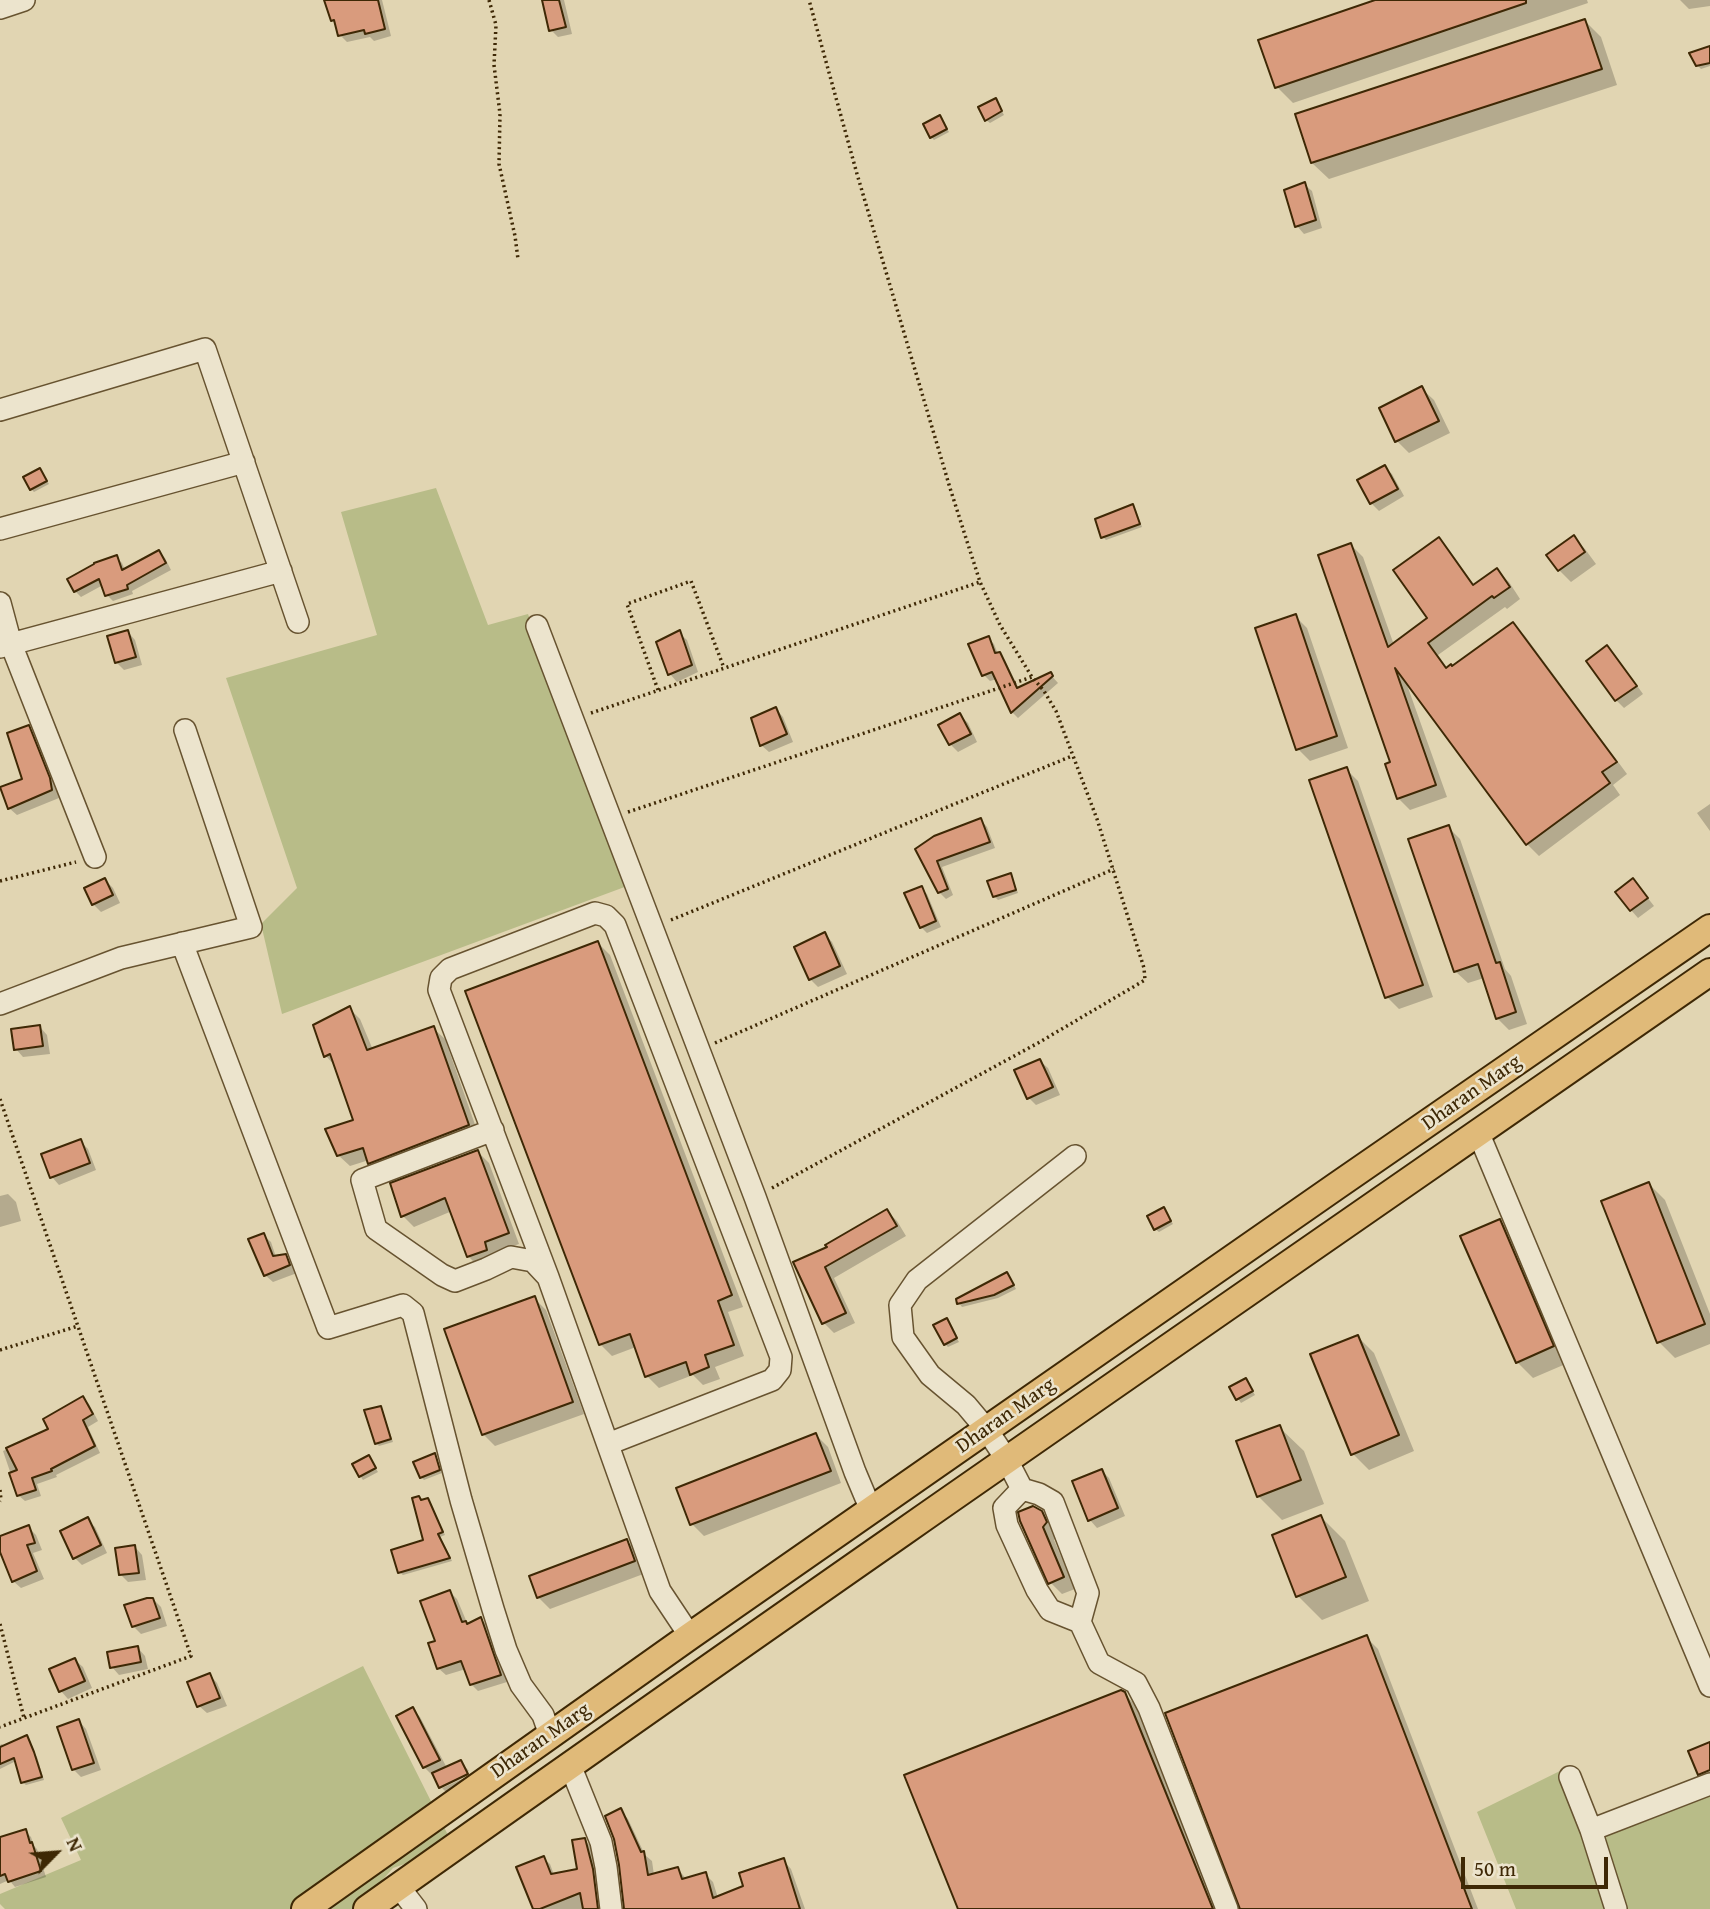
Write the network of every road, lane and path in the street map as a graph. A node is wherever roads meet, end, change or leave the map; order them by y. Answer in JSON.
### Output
{"nodes":[{"id":1,"x":24,"y":0,"type":"edge"},
{"id":2,"x":489,"y":0,"type":"edge"},
{"id":3,"x":809,"y":0,"type":"edge"},
{"id":4,"x":0,"y":8,"type":"edge"},
{"id":5,"x":518,"y":259,"type":"dead end"},
{"id":6,"x":0,"y":410,"type":"edge"},
{"id":7,"x":244,"y":461,"type":"junction"},
{"id":8,"x":0,"y":529,"type":"edge"},
{"id":9,"x":281,"y":571,"type":"junction"},
{"id":10,"x":980,"y":582,"type":"junction"},
{"id":11,"x":0,"y":603,"type":"edge"},
{"id":12,"x":298,"y":622,"type":"dead end"},
{"id":13,"x":537,"y":626,"type":"dead end"},
{"id":14,"x":5,"y":646,"type":"edge"},
{"id":15,"x":724,"y":668,"type":"junction"},
{"id":16,"x":1032,"y":677,"type":"junction"},
{"id":17,"x":658,"y":690,"type":"junction"},
{"id":18,"x":572,"y":719,"type":"junction"},
{"id":19,"x":185,"y":730,"type":"dead end"},
{"id":20,"x":1072,"y":756,"type":"junction"},
{"id":21,"x":609,"y":818,"type":"junction"},
{"id":22,"x":95,"y":857,"type":"joint"},
{"id":23,"x":1114,"y":869,"type":"junction"},
{"id":24,"x":0,"y":881,"type":"edge"},
{"id":25,"x":653,"y":928,"type":"junction"},
{"id":26,"x":1710,"y":928,"type":"edge"},
{"id":27,"x":182,"y":943,"type":"junction"},
{"id":28,"x":1710,"y":972,"type":"edge"},
{"id":29,"x":0,"y":1004,"type":"edge"},
{"id":30,"x":699,"y":1050,"type":"junction"},
{"id":31,"x":0,"y":1099,"type":"edge"},
{"id":32,"x":494,"y":1130,"type":"junction"},
{"id":33,"x":1478,"y":1132,"type":"junction"},
{"id":34,"x":1075,"y":1156,"type":"dead end"},
{"id":35,"x":755,"y":1197,"type":"junction"},
{"id":36,"x":548,"y":1277,"type":"junction"},
{"id":37,"x":78,"y":1326,"type":"junction"},
{"id":38,"x":0,"y":1350,"type":"edge"},
{"id":39,"x":987,"y":1430,"type":"junction"},
{"id":40,"x":608,"y":1444,"type":"junction"},
{"id":41,"x":1007,"y":1460,"type":"junction"},
{"id":42,"x":1022,"y":1489,"type":"junction"},
{"id":43,"x":0,"y":1490,"type":"edge"},
{"id":44,"x":0,"y":1501,"type":"edge"},
{"id":45,"x":871,"y":1510,"type":"junction"},
{"id":46,"x":1080,"y":1622,"type":"junction"},
{"id":47,"x":0,"y":1624,"type":"edge"},
{"id":48,"x":690,"y":1636,"type":"junction"},
{"id":49,"x":1710,"y":1686,"type":"edge"},
{"id":50,"x":24,"y":1718,"type":"junction"},
{"id":51,"x":0,"y":1727,"type":"edge"},
{"id":52,"x":550,"y":1735,"type":"junction"},
{"id":53,"x":565,"y":1768,"type":"junction"},
{"id":54,"x":1570,"y":1777,"type":"dead end"},
{"id":55,"x":1710,"y":1784,"type":"edge"},
{"id":56,"x":1591,"y":1830,"type":"junction"},
{"id":57,"x":399,"y":1887,"type":"junction"},
{"id":58,"x":306,"y":1909,"type":"edge"},
{"id":59,"x":368,"y":1909,"type":"edge"},
{"id":60,"x":416,"y":1909,"type":"edge"},
{"id":61,"x":611,"y":1909,"type":"edge"},
{"id":62,"x":1227,"y":1909,"type":"edge"},
{"id":63,"x":1616,"y":1909,"type":"edge"}],
"edges":[{"from":1,"to":4,"type":"street"},
{"from":2,"to":5,"type":"path"},
{"from":3,"to":10,"type":"path"},
{"from":6,"to":7,"type":"street"},
{"from":7,"to":8,"type":"street"},
{"from":7,"to":9,"type":"street"},
{"from":9,"to":12,"type":"street"},
{"from":9,"to":14,"type":"street"},
{"from":10,"to":15,"type":"path"},
{"from":10,"to":16,"type":"path"},
{"from":11,"to":14,"type":"street"},
{"from":13,"to":18,"type":"street"},
{"from":14,"to":22,"type":"street"},
{"from":15,"to":17,"type":"path"},
{"from":15,"to":17,"type":"path"},
{"from":16,"to":20,"type":"path"},
{"from":16,"to":21,"type":"path"},
{"from":17,"to":18,"type":"path"},
{"from":18,"to":21,"type":"street"},
{"from":19,"to":27,"type":"street"},
{"from":20,"to":23,"type":"path"},
{"from":20,"to":25,"type":"path"},
{"from":21,"to":25,"type":"street"},
{"from":22,"to":24,"type":"path"},
{"from":23,"to":30,"type":"path"},
{"from":23,"to":35,"type":"path"},
{"from":25,"to":30,"type":"street"},
{"from":26,"to":39,"type":"main road","name":"Dharan Marg"},
{"from":27,"to":29,"type":"street"},
{"from":27,"to":52,"type":"street"},
{"from":28,"to":33,"type":"main road","name":"Dharan Marg"},
{"from":30,"to":35,"type":"street"},
{"from":31,"to":37,"type":"path"},
{"from":32,"to":36,"type":"street"},
{"from":32,"to":36,"type":"street"},
{"from":32,"to":40,"type":"street"},
{"from":33,"to":41,"type":"main road","name":"Dharan Marg"},
{"from":33,"to":49,"type":"street"},
{"from":34,"to":39,"type":"street"},
{"from":35,"to":45,"type":"street"},
{"from":36,"to":40,"type":"street"},
{"from":37,"to":38,"type":"path"},
{"from":37,"to":50,"type":"path"},
{"from":39,"to":41,"type":"street"},
{"from":39,"to":45,"type":"main road","name":"Dharan Marg"},
{"from":40,"to":48,"type":"street"},
{"from":41,"to":42,"type":"street"},
{"from":41,"to":53,"type":"main road","name":"Dharan Marg"},
{"from":42,"to":46,"type":"street"},
{"from":42,"to":46,"type":"street"},
{"from":43,"to":44,"type":"path"},
{"from":45,"to":48,"type":"main road","name":"Dharan Marg"},
{"from":46,"to":62,"type":"street"},
{"from":47,"to":50,"type":"path"},
{"from":48,"to":52,"type":"main road","name":"Dharan Marg"},
{"from":50,"to":51,"type":"path"},
{"from":52,"to":58,"type":"main road","name":"Dharan Marg"},
{"from":53,"to":57,"type":"main road","name":"Dharan Marg"},
{"from":53,"to":61,"type":"street"},
{"from":54,"to":56,"type":"street"},
{"from":55,"to":56,"type":"street"},
{"from":56,"to":63,"type":"street"},
{"from":57,"to":59,"type":"main road","name":"Dharan Marg"},
{"from":57,"to":60,"type":"street"}]}
